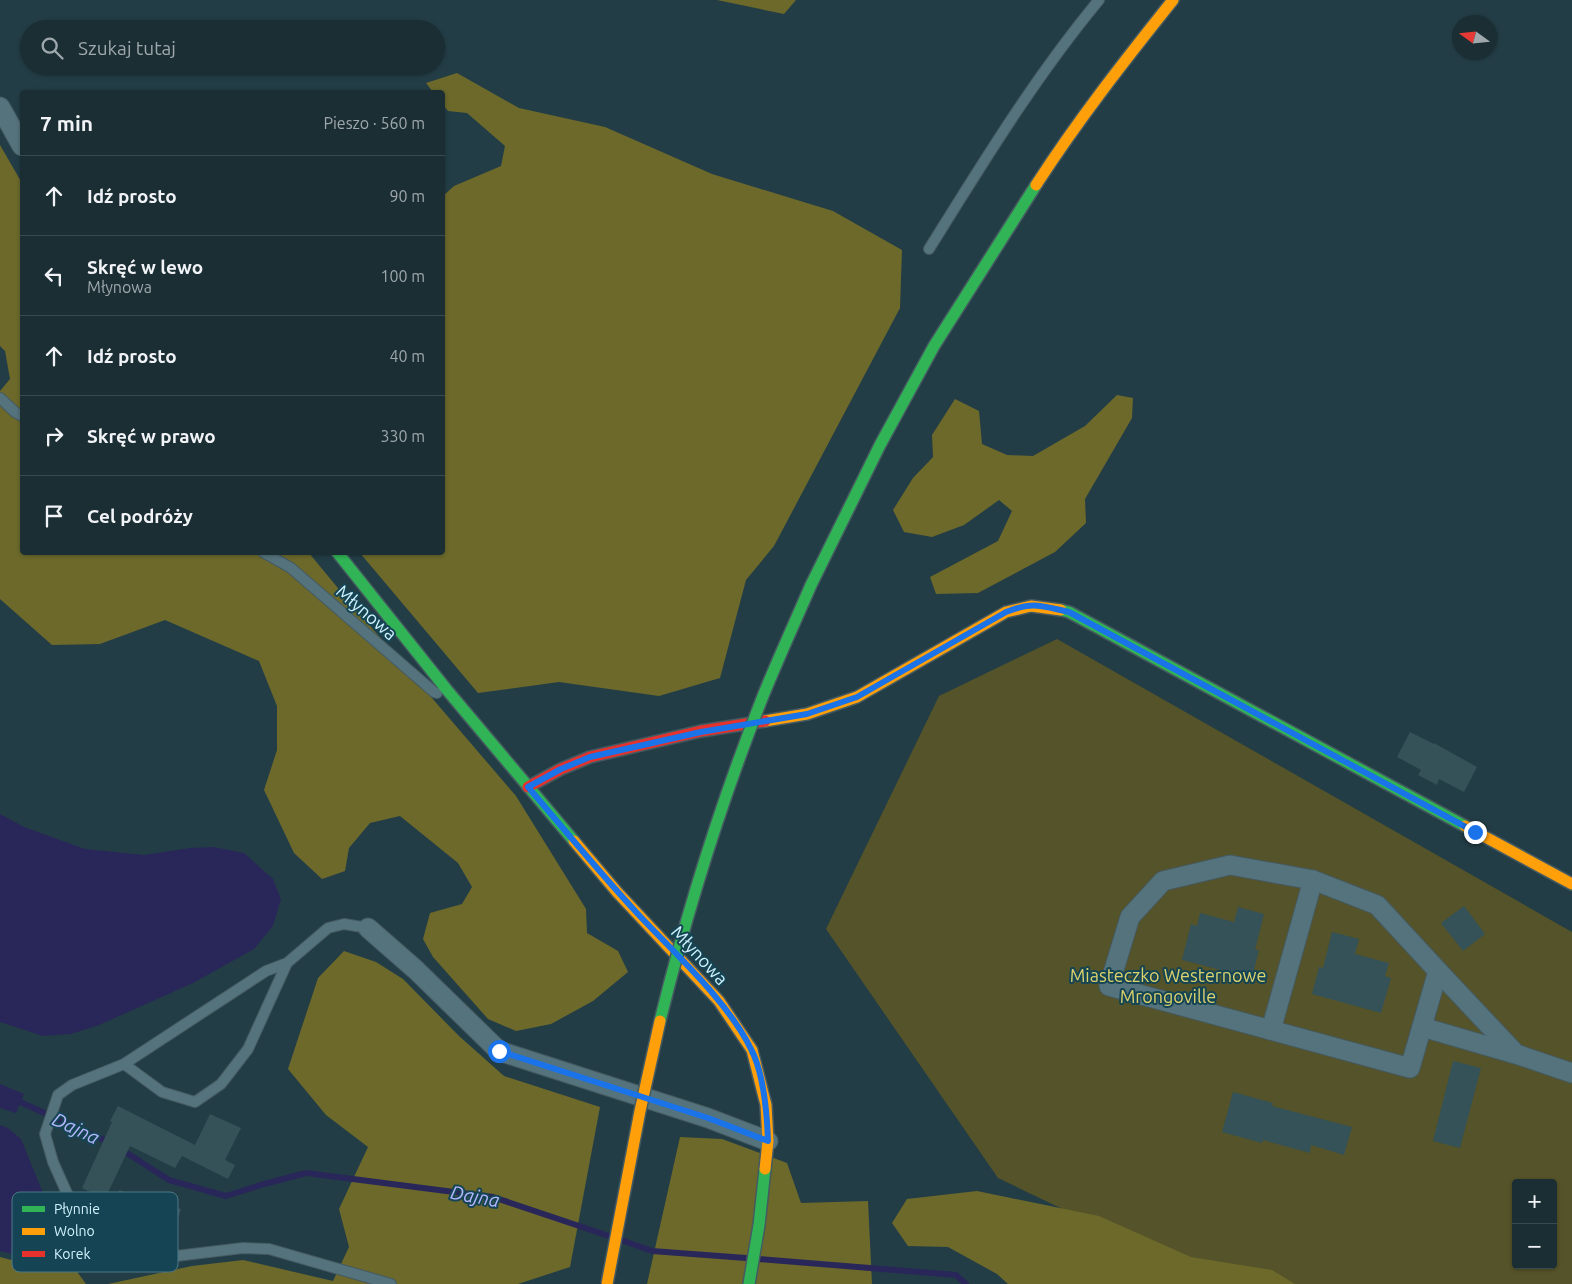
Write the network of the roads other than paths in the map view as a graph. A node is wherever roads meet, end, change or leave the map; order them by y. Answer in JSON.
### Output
{"nodes":[{"id":1,"x":1100,"y":0,"type":"edge"},
{"id":2,"x":1173,"y":0,"type":"edge"},
{"id":3,"x":0,"y":107,"type":"edge"},
{"id":4,"x":20,"y":142,"type":"edge"},
{"id":5,"x":929,"y":249,"type":"dead end"},
{"id":6,"x":0,"y":398,"type":"edge"},
{"id":7,"x":20,"y":415,"type":"edge"},
{"id":8,"x":269,"y":555,"type":"edge"},
{"id":9,"x":340,"y":555,"type":"edge"},
{"id":10,"x":447,"y":690,"type":"junction"},
{"id":11,"x":528,"y":787,"type":"junction"},
{"id":12,"x":1313,"y":880,"type":"junction"},
{"id":13,"x":1572,"y":884,"type":"edge"},
{"id":14,"x":368,"y":928,"type":"joint"},
{"id":15,"x":287,"y":963,"type":"junction"},
{"id":16,"x":1438,"y":971,"type":"junction"},
{"id":17,"x":1422,"y":1027,"type":"junction"},
{"id":18,"x":1271,"y":1030,"type":"junction"},
{"id":19,"x":1516,"y":1054,"type":"junction"},
{"id":20,"x":124,"y":1064,"type":"junction"},
{"id":21,"x":1572,"y":1074,"type":"edge"},
{"id":22,"x":768,"y":1141,"type":"junction"},
{"id":23,"x":66,"y":1192,"type":"edge"},
{"id":24,"x":178,"y":1256,"type":"edge"},
{"id":25,"x":390,"y":1284,"type":"edge"},
{"id":26,"x":607,"y":1284,"type":"edge"},
{"id":27,"x":749,"y":1284,"type":"edge"}],
"edges":[{"from":1,"to":5,"type":"lane"},
{"from":2,"to":26,"type":"street","bridge":true},
{"from":3,"to":4,"type":"street"},
{"from":6,"to":7,"type":"lane"},
{"from":8,"to":10,"type":"lane","name":"Młynowa"},
{"from":9,"to":10,"type":"street","name":"Młynowa"},
{"from":10,"to":11,"type":"street","name":"Młynowa"},
{"from":11,"to":13,"type":"street"},
{"from":11,"to":22,"type":"street","name":"Młynowa"},
{"from":12,"to":16,"type":"street"},
{"from":12,"to":18,"type":"street"},
{"from":12,"to":18,"type":"street"},
{"from":14,"to":15,"type":"lane"},
{"from":14,"to":22,"type":"street"},
{"from":15,"to":20,"type":"lane"},
{"from":15,"to":20,"type":"lane"},
{"from":16,"to":17,"type":"street"},
{"from":16,"to":19,"type":"street"},
{"from":17,"to":18,"type":"street"},
{"from":17,"to":19,"type":"street"},
{"from":19,"to":21,"type":"street"},
{"from":20,"to":23,"type":"lane"},
{"from":22,"to":27,"type":"street","name":"Młynowa"},
{"from":24,"to":25,"type":"lane"}]}
